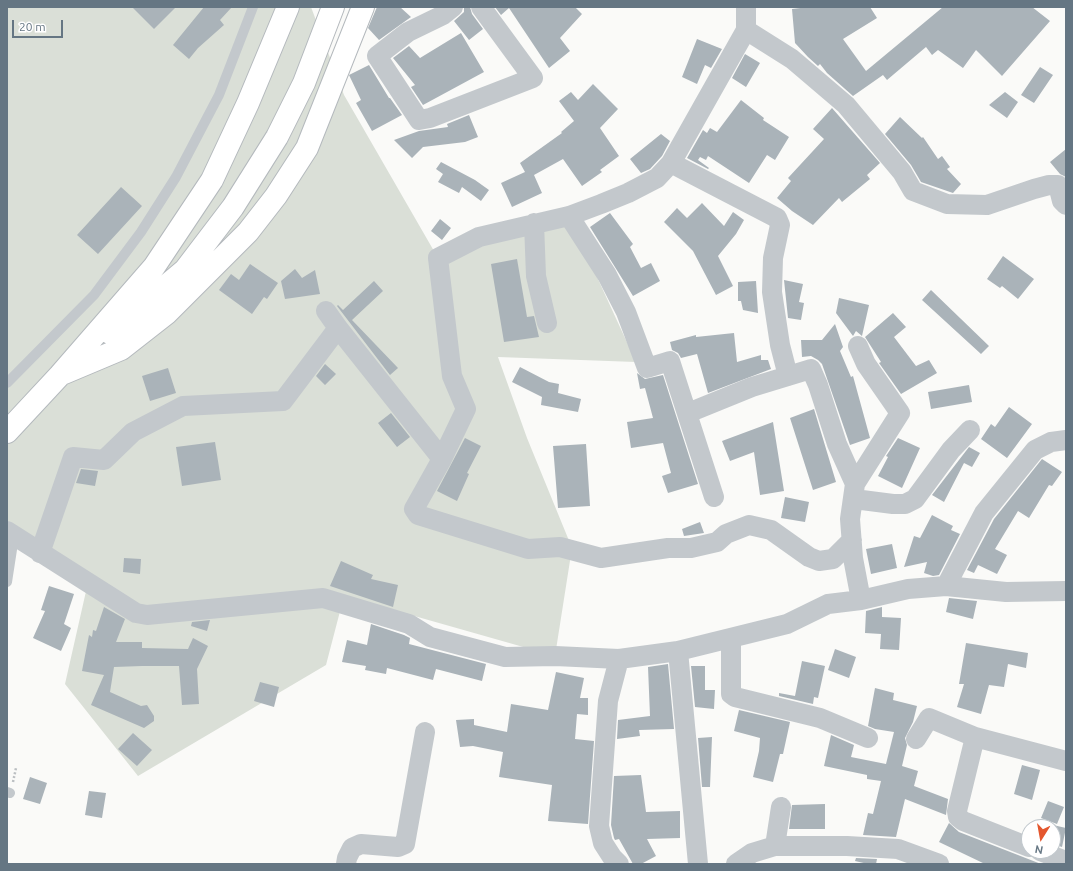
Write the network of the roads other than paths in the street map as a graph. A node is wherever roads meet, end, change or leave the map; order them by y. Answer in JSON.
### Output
{"nodes":[{"id":1,"x":253,"y":7,"type":"edge"},
{"id":2,"x":288,"y":7,"type":"edge"},
{"id":3,"x":333,"y":7,"type":"edge"},
{"id":4,"x":363,"y":7,"type":"edge"},
{"id":5,"x":453,"y":7,"type":"edge"},
{"id":6,"x":481,"y":7,"type":"edge"},
{"id":7,"x":746,"y":7,"type":"edge"},
{"id":8,"x":746,"y":30,"type":"junction"},
{"id":9,"x":671,"y":163,"type":"junction"},
{"id":10,"x":1066,"y":205,"type":"edge"},
{"id":11,"x":569,"y":216,"type":"junction"},
{"id":12,"x":534,"y":223,"type":"junction"},
{"id":13,"x":326,"y":311,"type":"dead end"},
{"id":14,"x":547,"y":323,"type":"dead end"},
{"id":15,"x":338,"y":328,"type":"junction"},
{"id":16,"x":858,"y":346,"type":"dead end"},
{"id":17,"x":60,"y":375,"type":"junction"},
{"id":18,"x":788,"y":376,"type":"junction"},
{"id":19,"x":7,"y":383,"type":"edge"},
{"id":20,"x":688,"y":413,"type":"junction"},
{"id":21,"x":970,"y":430,"type":"dead end"},
{"id":22,"x":7,"y":432,"type":"edge"},
{"id":23,"x":1066,"y":440,"type":"edge"},
{"id":24,"x":442,"y":458,"type":"junction"},
{"id":25,"x":855,"y":491,"type":"junction"},
{"id":26,"x":714,"y":497,"type":"dead end"},
{"id":27,"x":12,"y":534,"type":"edge"},
{"id":28,"x":852,"y":540,"type":"junction"},
{"id":29,"x":40,"y":553,"type":"junction"},
{"id":30,"x":7,"y":582,"type":"edge"},
{"id":31,"x":946,"y":586,"type":"junction"},
{"id":32,"x":1066,"y":591,"type":"edge"},
{"id":33,"x":861,"y":600,"type":"junction"},
{"id":34,"x":731,"y":638,"type":"junction"},
{"id":35,"x":678,"y":651,"type":"junction"},
{"id":36,"x":619,"y":659,"type":"junction"},
{"id":37,"x":425,"y":732,"type":"dead end"},
{"id":38,"x":975,"y":737,"type":"junction"},
{"id":39,"x":868,"y":738,"type":"dead end"},
{"id":40,"x":916,"y":739,"type":"dead end"},
{"id":41,"x":1066,"y":761,"type":"edge"},
{"id":42,"x":781,"y":807,"type":"dead end"},
{"id":43,"x":1021,"y":844,"type":"edge"},
{"id":44,"x":775,"y":846,"type":"junction"},
{"id":45,"x":895,"y":857,"type":"edge"},
{"id":46,"x":749,"y":860,"type":"edge"},
{"id":47,"x":346,"y":864,"type":"edge"},
{"id":48,"x":619,"y":864,"type":"edge"},
{"id":49,"x":698,"y":864,"type":"edge"},
{"id":50,"x":939,"y":864,"type":"edge"}],
"edges":[{"from":1,"to":19,"type":"lane"},
{"from":2,"to":17,"type":"highway"},
{"from":3,"to":17,"type":"highway"},
{"from":4,"to":17,"type":"highway"},
{"from":5,"to":6,"type":"street"},
{"from":7,"to":8,"type":"street"},
{"from":8,"to":9,"type":"street"},
{"from":8,"to":10,"type":"street"},
{"from":9,"to":11,"type":"street"},
{"from":9,"to":18,"type":"street"},
{"from":11,"to":12,"type":"street"},
{"from":11,"to":20,"type":"street"},
{"from":12,"to":14,"type":"street"},
{"from":12,"to":24,"type":"street"},
{"from":13,"to":15,"type":"street"},
{"from":15,"to":24,"type":"street"},
{"from":15,"to":29,"type":"street"},
{"from":16,"to":25,"type":"street"},
{"from":17,"to":22,"type":"highway"},
{"from":18,"to":20,"type":"street"},
{"from":18,"to":25,"type":"street"},
{"from":20,"to":26,"type":"street"},
{"from":21,"to":25,"type":"street"},
{"from":23,"to":31,"type":"street"},
{"from":24,"to":28,"type":"street"},
{"from":25,"to":28,"type":"street"},
{"from":27,"to":29,"type":"street"},
{"from":27,"to":30,"type":"lane"},
{"from":28,"to":33,"type":"street"},
{"from":29,"to":36,"type":"street"},
{"from":31,"to":32,"type":"street"},
{"from":31,"to":33,"type":"street"},
{"from":33,"to":34,"type":"street"},
{"from":34,"to":35,"type":"street"},
{"from":34,"to":39,"type":"street"},
{"from":35,"to":36,"type":"street"},
{"from":35,"to":49,"type":"street"},
{"from":36,"to":48,"type":"street"},
{"from":37,"to":47,"type":"street"},
{"from":38,"to":40,"type":"street"},
{"from":38,"to":41,"type":"street"},
{"from":38,"to":43,"type":"street"},
{"from":42,"to":44,"type":"street"},
{"from":44,"to":45,"type":"street"},
{"from":44,"to":46,"type":"street"},
{"from":45,"to":50,"type":"street"}]}
